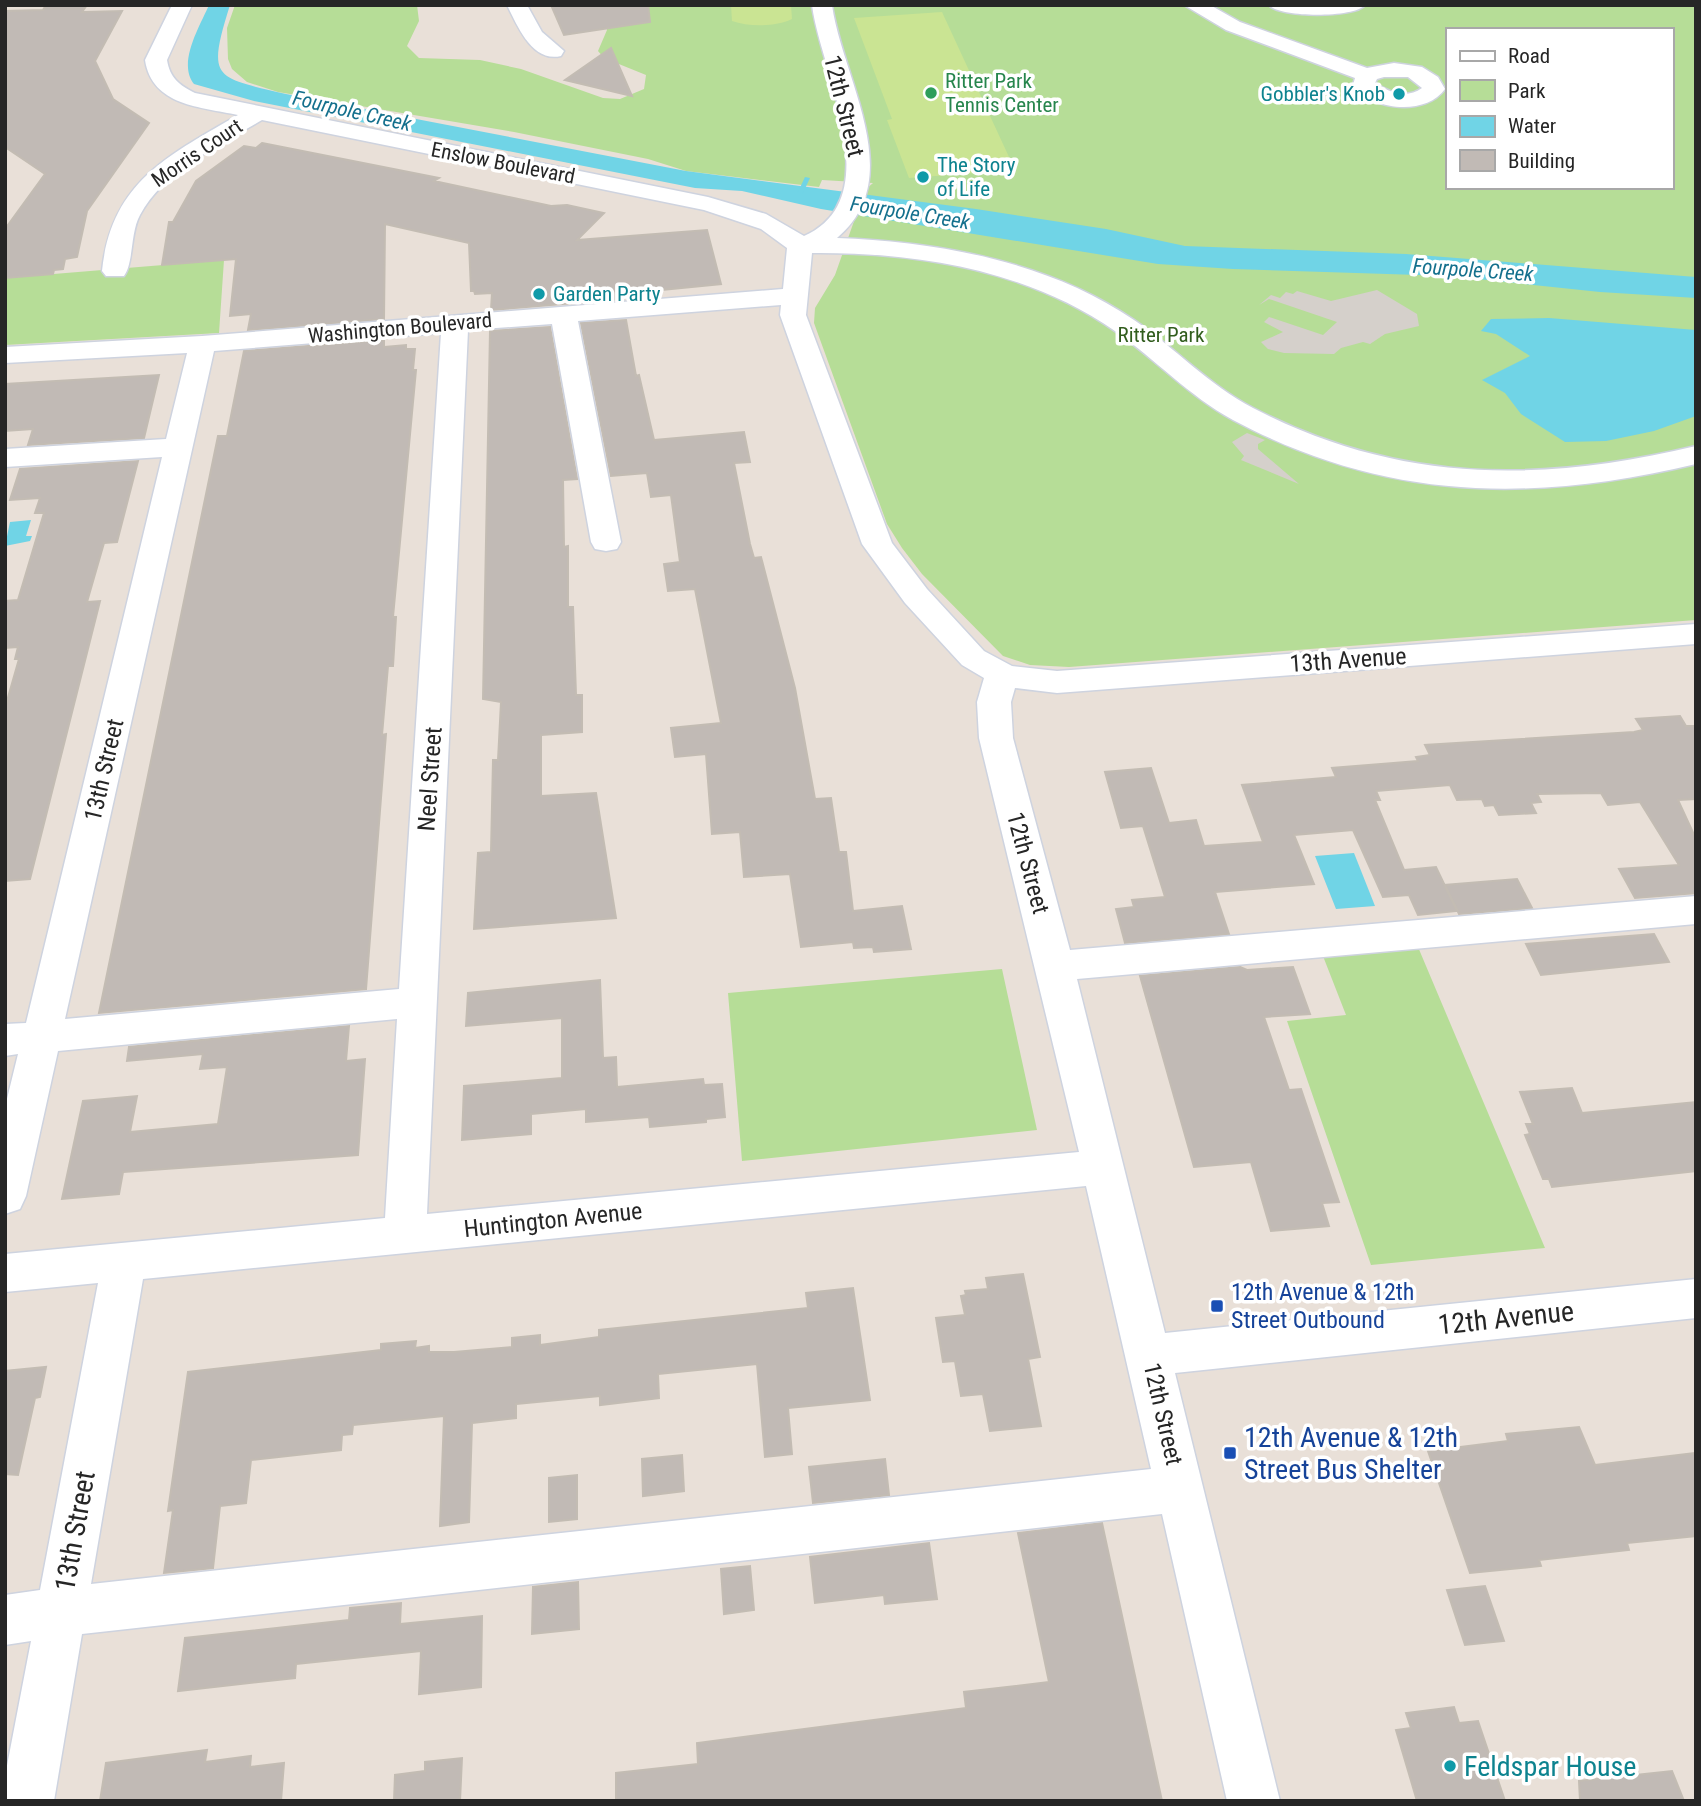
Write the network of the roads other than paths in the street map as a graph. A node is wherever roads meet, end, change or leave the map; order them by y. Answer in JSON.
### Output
{"nodes":[{"id":1,"x":182,"y":5,"type":"edge"},
{"id":2,"x":517,"y":5,"type":"edge"},
{"id":3,"x":822,"y":5,"type":"edge"},
{"id":4,"x":1194,"y":5,"type":"edge"},
{"id":5,"x":1279,"y":5,"type":"edge"},
{"id":6,"x":1355,"y":5,"type":"edge"},
{"id":7,"x":553,"y":51,"type":"dead end"},
{"id":8,"x":1367,"y":75,"type":"dead end"},
{"id":9,"x":255,"y":114,"type":"junction"},
{"id":10,"x":800,"y":246,"type":"junction"},
{"id":11,"x":115,"y":271,"type":"dead end"},
{"id":12,"x":795,"y":296,"type":"junction"},
{"id":13,"x":563,"y":314,"type":"junction"},
{"id":14,"x":455,"y":324,"type":"junction"},
{"id":15,"x":202,"y":344,"type":"junction"},
{"id":16,"x":5,"y":355,"type":"edge"},
{"id":17,"x":178,"y":447,"type":"junction"},
{"id":18,"x":1696,"y":455,"type":"edge"},
{"id":19,"x":5,"y":458,"type":"edge"},
{"id":20,"x":606,"y":542,"type":"dead end"},
{"id":21,"x":1696,"y":634,"type":"edge"},
{"id":22,"x":1002,"y":674,"type":"junction"},
{"id":23,"x":1696,"y":910,"type":"edge"},
{"id":24,"x":1055,"y":966,"type":"junction"},
{"id":25,"x":417,"y":1002,"type":"junction"},
{"id":26,"x":44,"y":1036,"type":"junction"},
{"id":27,"x":5,"y":1040,"type":"edge"},
{"id":28,"x":1102,"y":1167,"type":"junction"},
{"id":29,"x":5,"y":1196,"type":"edge"},
{"id":30,"x":405,"y":1235,"type":"junction"},
{"id":31,"x":124,"y":1262,"type":"junction"},
{"id":32,"x":5,"y":1273,"type":"edge"},
{"id":33,"x":1696,"y":1298,"type":"edge"},
{"id":34,"x":1149,"y":1355,"type":"junction"},
{"id":35,"x":1181,"y":1489,"type":"junction"},
{"id":36,"x":60,"y":1613,"type":"junction"},
{"id":37,"x":5,"y":1620,"type":"edge"},
{"id":38,"x":27,"y":1801,"type":"edge"},
{"id":39,"x":1254,"y":1801,"type":"edge"}],
"edges":[{"from":1,"to":9,"type":"street","name":"Enslow Boulevard"},
{"from":2,"to":7,"type":"street"},
{"from":3,"to":10,"type":"street","name":"12th Street"},
{"from":4,"to":8,"type":"street"},
{"from":5,"to":6,"type":"street"},
{"from":9,"to":10,"type":"street","name":"Enslow Boulevard"},
{"from":9,"to":11,"type":"street","name":"Morris Court"},
{"from":10,"to":12,"type":"street"},
{"from":10,"to":18,"type":"street"},
{"from":12,"to":13,"type":"street","name":"Washington Boulevard"},
{"from":12,"to":22,"type":"street"},
{"from":13,"to":14,"type":"street","name":"Washington Boulevard"},
{"from":13,"to":20,"type":"street"},
{"from":14,"to":15,"type":"street","name":"Washington Boulevard"},
{"from":14,"to":25,"type":"street","name":"Neel Street"},
{"from":15,"to":16,"type":"street","name":"Washington Boulevard"},
{"from":15,"to":17,"type":"street","name":"13th Street"},
{"from":17,"to":19,"type":"street"},
{"from":17,"to":26,"type":"street","name":"13th Street"},
{"from":21,"to":22,"type":"street","name":"13th Avenue"},
{"from":22,"to":24,"type":"street","name":"12th Street"},
{"from":23,"to":24,"type":"street"},
{"from":24,"to":28,"type":"street","name":"12th Street"},
{"from":25,"to":26,"type":"street"},
{"from":25,"to":30,"type":"street","name":"Neel Street"},
{"from":26,"to":27,"type":"street"},
{"from":26,"to":29,"type":"street","name":"13th Street"},
{"from":28,"to":30,"type":"street","name":"Huntington Avenue"},
{"from":28,"to":34,"type":"street","name":"12th Street"},
{"from":30,"to":31,"type":"street","name":"Huntington Avenue"},
{"from":31,"to":32,"type":"street","name":"Huntington Avenue"},
{"from":31,"to":36,"type":"street","name":"13th Street"},
{"from":33,"to":34,"type":"street","name":"12th Avenue"},
{"from":34,"to":35,"type":"street","name":"12th Street"},
{"from":35,"to":36,"type":"street"},
{"from":35,"to":39,"type":"street","name":"12th Street"},
{"from":36,"to":37,"type":"street"},
{"from":36,"to":38,"type":"street","name":"13th Street"}]}
